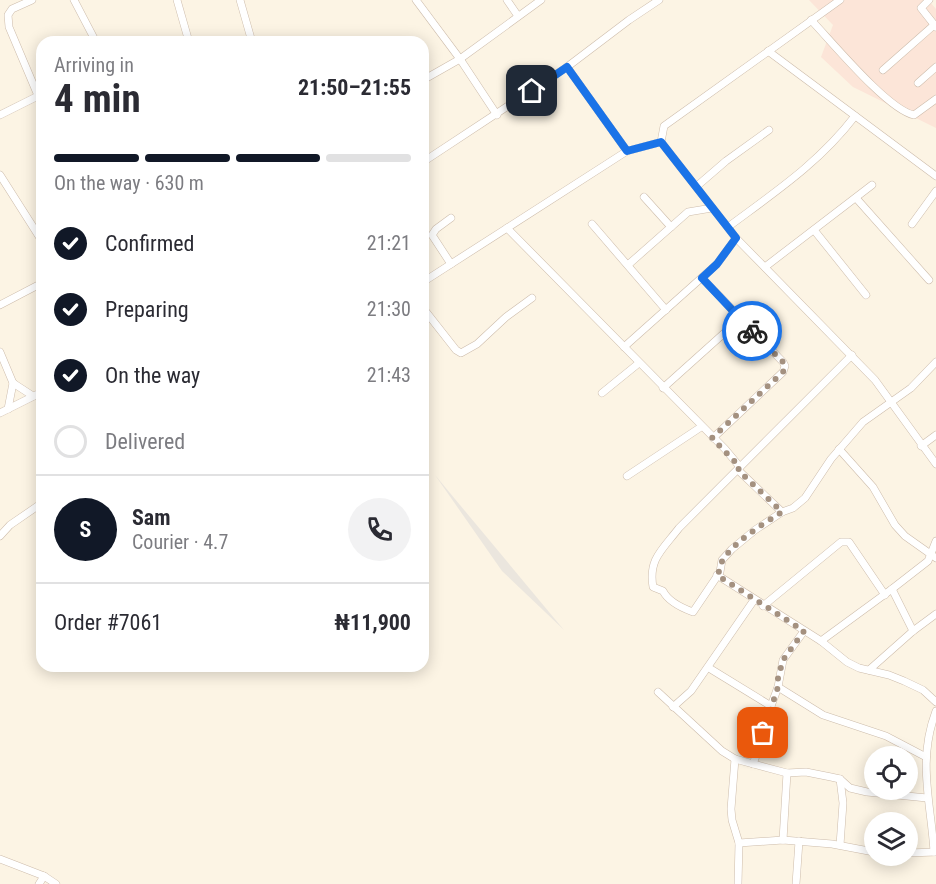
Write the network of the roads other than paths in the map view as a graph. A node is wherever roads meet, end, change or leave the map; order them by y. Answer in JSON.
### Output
{"nodes":[{"id":1,"x":32,"y":0,"type":"edge"},
{"id":2,"x":74,"y":0,"type":"edge"},
{"id":3,"x":177,"y":0,"type":"edge"},
{"id":4,"x":240,"y":0,"type":"edge"},
{"id":5,"x":416,"y":0,"type":"edge"},
{"id":6,"x":507,"y":0,"type":"edge"},
{"id":7,"x":541,"y":0,"type":"edge"},
{"id":8,"x":659,"y":0,"type":"edge"},
{"id":9,"x":840,"y":0,"type":"edge"},
{"id":10,"x":929,"y":0,"type":"edge"},
{"id":11,"x":936,"y":5,"type":"edge"},
{"id":12,"x":518,"y":16,"type":"junction"},
{"id":13,"x":811,"y":20,"type":"junction"},
{"id":14,"x":935,"y":26,"type":"edge"},
{"id":15,"x":93,"y":36,"type":"edge"},
{"id":16,"x":187,"y":36,"type":"edge"},
{"id":17,"x":250,"y":36,"type":"edge"},
{"id":18,"x":768,"y":51,"type":"junction"},
{"id":19,"x":460,"y":59,"type":"junction"},
{"id":20,"x":567,"y":67,"type":"junction"},
{"id":21,"x":936,"y":68,"type":"edge"},
{"id":22,"x":883,"y":70,"type":"dead end"},
{"id":23,"x":429,"y":77,"type":"edge"},
{"id":24,"x":918,"y":83,"type":"dead end"},
{"id":25,"x":36,"y":91,"type":"edge"},
{"id":26,"x":36,"y":97,"type":"edge"},
{"id":27,"x":936,"y":99,"type":"edge"},
{"id":28,"x":497,"y":115,"type":"junction"},
{"id":29,"x":0,"y":116,"type":"edge"},
{"id":30,"x":855,"y":117,"type":"junction"},
{"id":31,"x":769,"y":129,"type":"dead end"},
{"id":32,"x":661,"y":142,"type":"junction"},
{"id":33,"x":627,"y":151,"type":"junction"},
{"id":34,"x":429,"y":158,"type":"edge"},
{"id":35,"x":0,"y":175,"type":"edge"},
{"id":36,"x":936,"y":176,"type":"edge"},
{"id":37,"x":872,"y":185,"type":"dead end"},
{"id":38,"x":697,"y":186,"type":"junction"},
{"id":39,"x":936,"y":191,"type":"edge"},
{"id":40,"x":644,"y":197,"type":"dead end"},
{"id":41,"x":856,"y":198,"type":"junction"},
{"id":42,"x":712,"y":208,"type":"junction"},
{"id":43,"x":451,"y":218,"type":"dead end"},
{"id":44,"x":592,"y":224,"type":"dead end"},
{"id":45,"x":912,"y":224,"type":"dead end"},
{"id":46,"x":671,"y":227,"type":"junction"},
{"id":47,"x":728,"y":227,"type":"junction"},
{"id":48,"x":507,"y":228,"type":"junction"},
{"id":49,"x":814,"y":230,"type":"junction"},
{"id":50,"x":36,"y":232,"type":"edge"},
{"id":51,"x":736,"y":238,"type":"junction"},
{"id":52,"x":451,"y":264,"type":"junction"},
{"id":53,"x":629,"y":264,"type":"junction"},
{"id":54,"x":765,"y":267,"type":"junction"},
{"id":55,"x":429,"y":278,"type":"edge"},
{"id":56,"x":702,"y":278,"type":"junction"},
{"id":57,"x":929,"y":280,"type":"dead end"},
{"id":58,"x":36,"y":286,"type":"edge"},
{"id":59,"x":866,"y":295,"type":"dead end"},
{"id":60,"x":532,"y":298,"type":"dead end"},
{"id":61,"x":0,"y":305,"type":"edge"},
{"id":62,"x":666,"y":310,"type":"junction"},
{"id":63,"x":429,"y":316,"type":"edge"},
{"id":64,"x":741,"y":318,"type":"junction"},
{"id":65,"x":624,"y":347,"type":"junction"},
{"id":66,"x":0,"y":352,"type":"edge"},
{"id":67,"x":852,"y":355,"type":"junction"},
{"id":68,"x":936,"y":362,"type":"edge"},
{"id":69,"x":639,"y":363,"type":"junction"},
{"id":70,"x":14,"y":383,"type":"junction"},
{"id":71,"x":663,"y":388,"type":"junction"},
{"id":72,"x":602,"y":393,"type":"dead end"},
{"id":73,"x":36,"y":395,"type":"edge"},
{"id":74,"x":33,"y":396,"type":"junction"},
{"id":75,"x":892,"y":402,"type":"junction"},
{"id":76,"x":8,"y":409,"type":"junction"},
{"id":77,"x":0,"y":413,"type":"edge"},
{"id":78,"x":701,"y":427,"type":"junction"},
{"id":79,"x":936,"y":435,"type":"edge"},
{"id":80,"x":712,"y":438,"type":"junction"},
{"id":81,"x":921,"y":446,"type":"junction"},
{"id":82,"x":839,"y":449,"type":"junction"},
{"id":83,"x":936,"y":464,"type":"edge"},
{"id":84,"x":739,"y":469,"type":"junction"},
{"id":85,"x":627,"y":476,"type":"dead end"},
{"id":86,"x":36,"y":507,"type":"edge"},
{"id":87,"x":782,"y":512,"type":"junction"},
{"id":88,"x":0,"y":536,"type":"edge"},
{"id":89,"x":936,"y":541,"type":"edge"},
{"id":90,"x":934,"y":556,"type":"edge"},
{"id":91,"x":717,"y":575,"type":"junction"},
{"id":92,"x":892,"y":589,"type":"junction"},
{"id":93,"x":885,"y":595,"type":"junction"},
{"id":94,"x":754,"y":600,"type":"junction"},
{"id":95,"x":763,"y":606,"type":"junction"},
{"id":96,"x":936,"y":614,"type":"edge"},
{"id":97,"x":804,"y":631,"type":"junction"},
{"id":98,"x":913,"y":631,"type":"junction"},
{"id":99,"x":821,"y":641,"type":"junction"},
{"id":100,"x":709,"y":668,"type":"junction"},
{"id":101,"x":869,"y":670,"type":"junction"},
{"id":102,"x":778,"y":687,"type":"junction"},
{"id":103,"x":658,"y":692,"type":"dead end"},
{"id":104,"x":936,"y":702,"type":"edge"},
{"id":105,"x":771,"y":706,"type":"junction"},
{"id":106,"x":673,"y":707,"type":"junction"},
{"id":107,"x":936,"y":711,"type":"edge"},
{"id":108,"x":926,"y":757,"type":"junction"},
{"id":109,"x":735,"y":759,"type":"junction"},
{"id":110,"x":753,"y":764,"type":"junction"},
{"id":111,"x":787,"y":773,"type":"junction"},
{"id":112,"x":840,"y":779,"type":"junction"},
{"id":113,"x":927,"y":798,"type":"junction"},
{"id":114,"x":783,"y":840,"type":"junction"},
{"id":115,"x":799,"y":842,"type":"junction"},
{"id":116,"x":739,"y":843,"type":"junction"},
{"id":117,"x":840,"y":845,"type":"junction"},
{"id":118,"x":864,"y":850,"type":"edge"},
{"id":119,"x":935,"y":852,"type":"edge"},
{"id":120,"x":918,"y":853,"type":"edge"},
{"id":121,"x":0,"y":859,"type":"edge"},
{"id":122,"x":44,"y":876,"type":"junction"},
{"id":123,"x":39,"y":884,"type":"edge"},
{"id":124,"x":56,"y":884,"type":"edge"},
{"id":125,"x":738,"y":884,"type":"edge"},
{"id":126,"x":796,"y":884,"type":"edge"}],
"edges":[{"from":1,"to":25,"type":"street"},
{"from":2,"to":15,"type":"street"},
{"from":3,"to":16,"type":"street"},
{"from":4,"to":17,"type":"street"},
{"from":5,"to":19,"type":"street"},
{"from":6,"to":12,"type":"street"},
{"from":7,"to":12,"type":"street"},
{"from":8,"to":20,"type":"street"},
{"from":9,"to":13,"type":"street"},
{"from":10,"to":11,"type":"street"},
{"from":10,"to":14,"type":"street"},
{"from":12,"to":19,"type":"street"},
{"from":13,"to":18,"type":"street"},
{"from":13,"to":27,"type":"street"},
{"from":14,"to":22,"type":"street"},
{"from":18,"to":30,"type":"street"},
{"from":18,"to":32,"type":"street"},
{"from":19,"to":23,"type":"street"},
{"from":19,"to":28,"type":"street"},
{"from":20,"to":28,"type":"street"},
{"from":20,"to":33,"type":"street"},
{"from":21,"to":24,"type":"street"},
{"from":26,"to":29,"type":"street"},
{"from":28,"to":34,"type":"street"},
{"from":30,"to":36,"type":"street"},
{"from":30,"to":47,"type":"street"},
{"from":31,"to":38,"type":"street"},
{"from":32,"to":33,"type":"street"},
{"from":32,"to":38,"type":"street"},
{"from":33,"to":48,"type":"street"},
{"from":35,"to":50,"type":"street"},
{"from":37,"to":41,"type":"street"},
{"from":38,"to":42,"type":"street"},
{"from":39,"to":45,"type":"street"},
{"from":40,"to":46,"type":"street"},
{"from":41,"to":49,"type":"street"},
{"from":41,"to":57,"type":"street"},
{"from":42,"to":46,"type":"street"},
{"from":42,"to":47,"type":"street"},
{"from":43,"to":52,"type":"street"},
{"from":44,"to":53,"type":"street"},
{"from":46,"to":53,"type":"street"},
{"from":47,"to":51,"type":"street"},
{"from":48,"to":52,"type":"street"},
{"from":48,"to":65,"type":"street"},
{"from":49,"to":54,"type":"street"},
{"from":49,"to":59,"type":"street"},
{"from":51,"to":54,"type":"street"},
{"from":51,"to":56,"type":"street"},
{"from":52,"to":55,"type":"street"},
{"from":53,"to":62,"type":"street"},
{"from":54,"to":67,"type":"street"},
{"from":56,"to":62,"type":"street"},
{"from":56,"to":64,"type":"street"},
{"from":58,"to":61,"type":"street"},
{"from":60,"to":63,"type":"street"},
{"from":62,"to":65,"type":"street"},
{"from":64,"to":71,"type":"street"},
{"from":64,"to":80,"type":"street"},
{"from":65,"to":69,"type":"street"},
{"from":66,"to":70,"type":"street"},
{"from":67,"to":75,"type":"street"},
{"from":67,"to":84,"type":"street"},
{"from":68,"to":75,"type":"street"},
{"from":69,"to":71,"type":"street"},
{"from":69,"to":72,"type":"street"},
{"from":70,"to":74,"type":"street"},
{"from":70,"to":76,"type":"street"},
{"from":71,"to":78,"type":"street"},
{"from":73,"to":74,"type":"street"},
{"from":74,"to":76,"type":"street"},
{"from":75,"to":81,"type":"street"},
{"from":75,"to":82,"type":"street"},
{"from":76,"to":77,"type":"street"},
{"from":78,"to":80,"type":"street"},
{"from":78,"to":85,"type":"street"},
{"from":79,"to":81,"type":"street"},
{"from":80,"to":84,"type":"street"},
{"from":81,"to":83,"type":"street"},
{"from":82,"to":87,"type":"street"},
{"from":82,"to":90,"type":"street"},
{"from":84,"to":87,"type":"street"},
{"from":84,"to":91,"type":"street"},
{"from":86,"to":88,"type":"street"},
{"from":87,"to":91,"type":"street"},
{"from":89,"to":90,"type":"street"},
{"from":90,"to":92,"type":"street"},
{"from":91,"to":94,"type":"street"},
{"from":92,"to":93,"type":"street"},
{"from":92,"to":98,"type":"street"},
{"from":93,"to":95,"type":"street"},
{"from":93,"to":99,"type":"street"},
{"from":94,"to":95,"type":"street"},
{"from":94,"to":100,"type":"street"},
{"from":95,"to":97,"type":"street"},
{"from":96,"to":98,"type":"street"},
{"from":97,"to":99,"type":"street"},
{"from":97,"to":102,"type":"street"},
{"from":98,"to":101,"type":"street"},
{"from":99,"to":101,"type":"street"},
{"from":100,"to":105,"type":"street"},
{"from":100,"to":106,"type":"street"},
{"from":101,"to":104,"type":"street"},
{"from":102,"to":105,"type":"street"},
{"from":102,"to":108,"type":"street"},
{"from":103,"to":106,"type":"street"},
{"from":105,"to":110,"type":"street"},
{"from":106,"to":109,"type":"street"},
{"from":107,"to":108,"type":"street"},
{"from":108,"to":113,"type":"street"},
{"from":109,"to":110,"type":"street"},
{"from":109,"to":116,"type":"street"},
{"from":110,"to":111,"type":"street"},
{"from":111,"to":112,"type":"street"},
{"from":111,"to":114,"type":"street"},
{"from":112,"to":113,"type":"street"},
{"from":112,"to":117,"type":"street"},
{"from":113,"to":119,"type":"street"},
{"from":114,"to":115,"type":"street"},
{"from":114,"to":116,"type":"street"},
{"from":115,"to":117,"type":"street"},
{"from":115,"to":126,"type":"street"},
{"from":116,"to":125,"type":"street"},
{"from":117,"to":118,"type":"street"},
{"from":119,"to":120,"type":"street"},
{"from":121,"to":122,"type":"street"},
{"from":122,"to":123,"type":"street"},
{"from":122,"to":124,"type":"street"}]}
